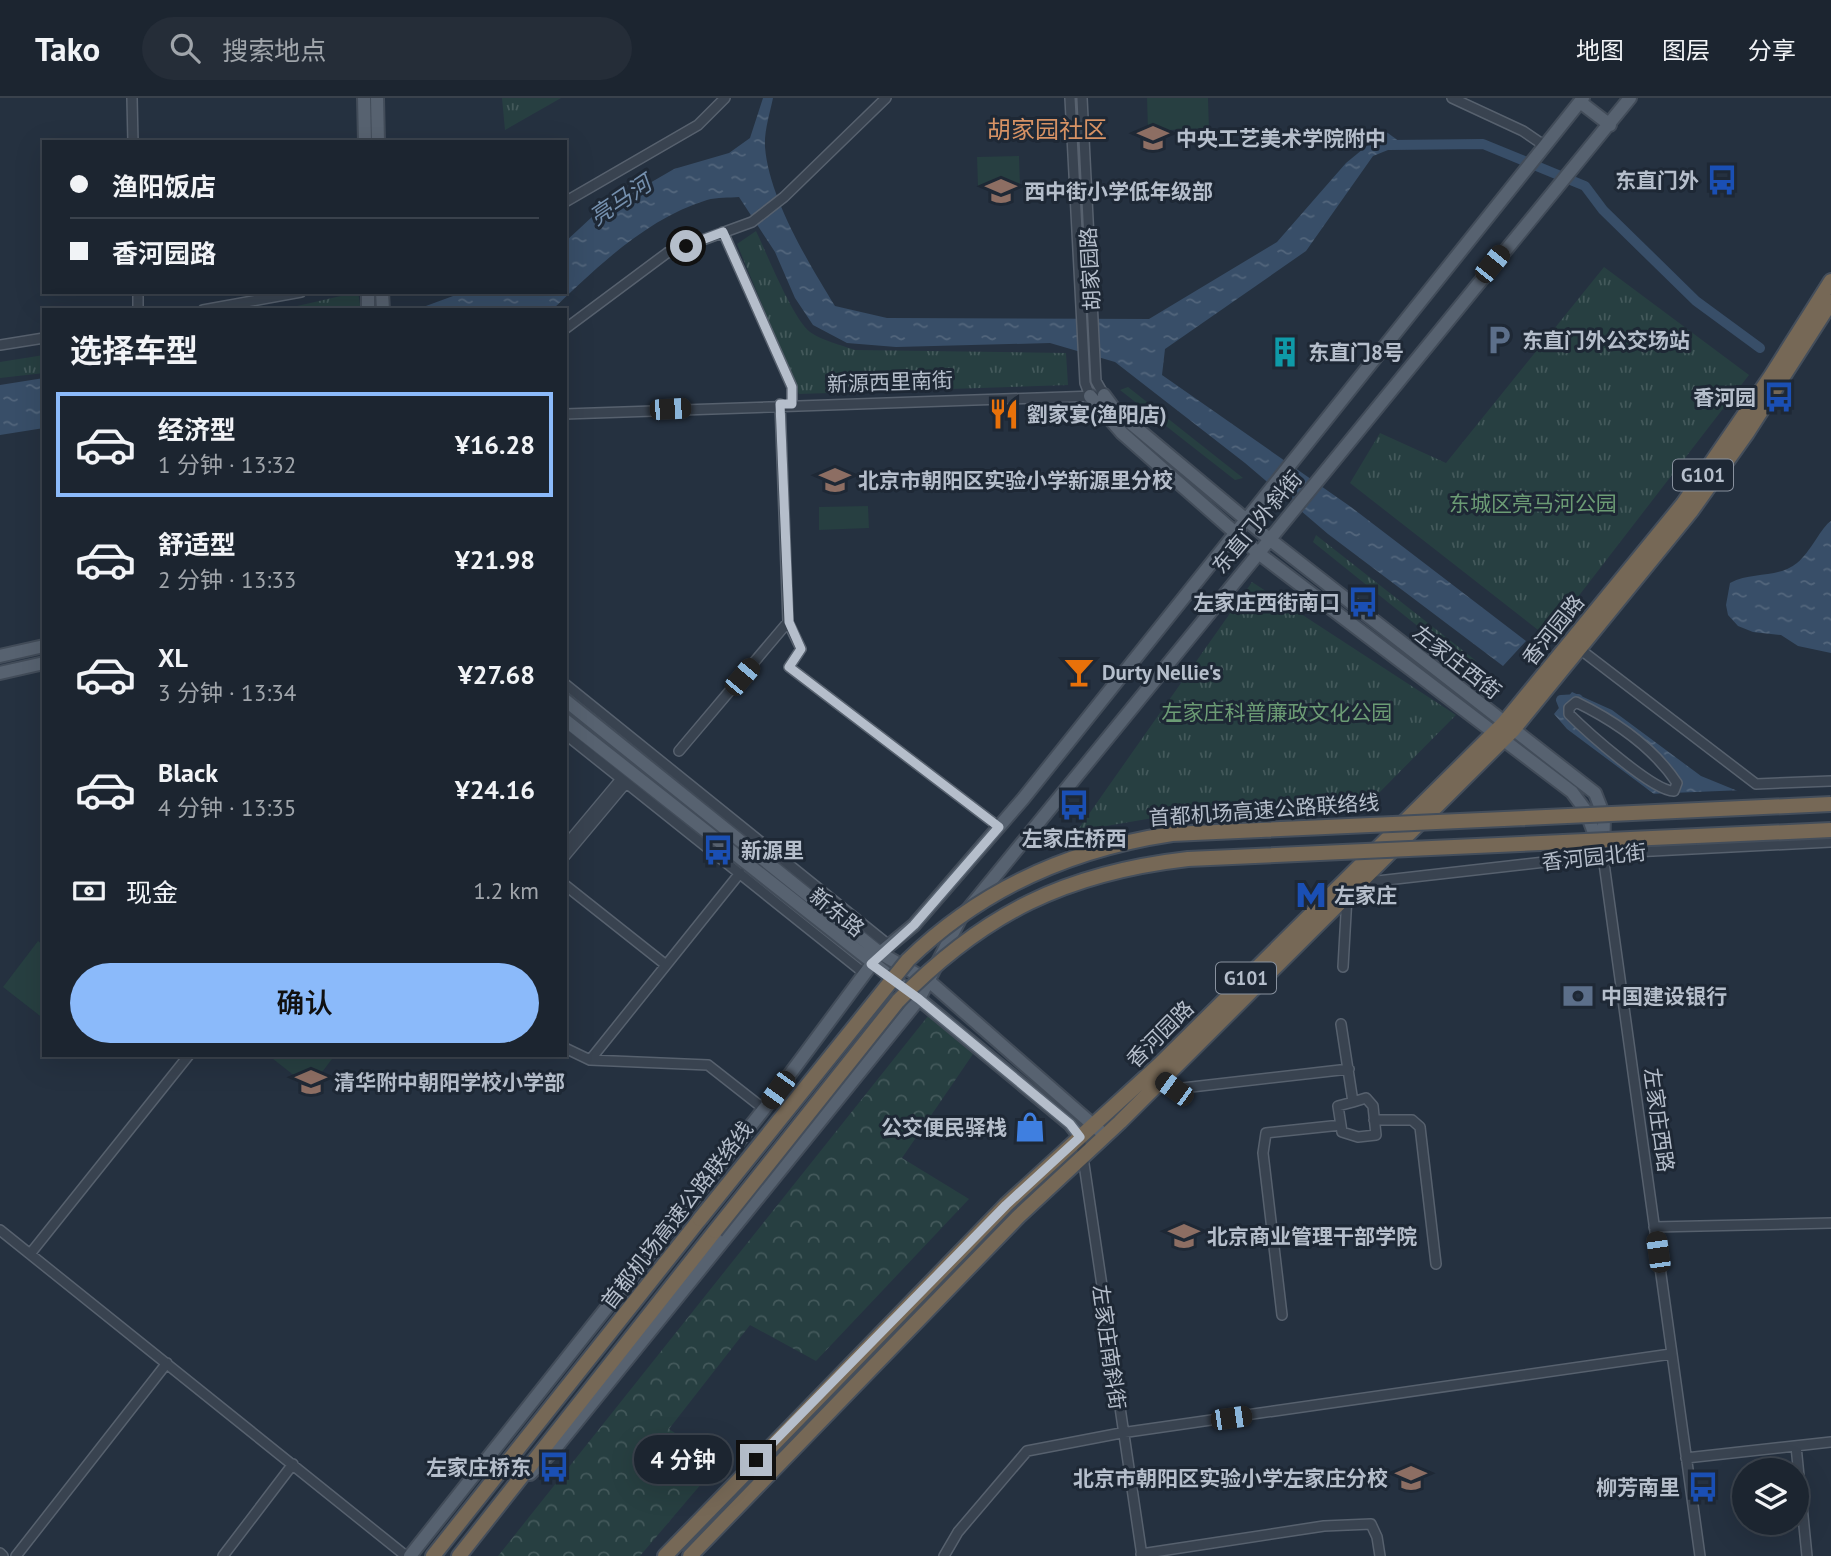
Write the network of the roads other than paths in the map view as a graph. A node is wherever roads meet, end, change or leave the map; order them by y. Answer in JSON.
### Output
{"nodes":[{"id":1,"x":132,"y":98,"type":"edge"},
{"id":2,"x":364,"y":98,"type":"edge"},
{"id":3,"x":377,"y":98,"type":"edge"},
{"id":4,"x":725,"y":98,"type":"edge"},
{"id":5,"x":886,"y":98,"type":"edge"},
{"id":6,"x":1070,"y":98,"type":"edge"},
{"id":7,"x":1082,"y":98,"type":"edge"},
{"id":8,"x":1452,"y":98,"type":"edge"},
{"id":9,"x":1630,"y":98,"type":"edge"},
{"id":10,"x":1581,"y":100,"type":"edge"},
{"id":11,"x":1610,"y":125,"type":"junction"},
{"id":12,"x":133,"y":140,"type":"edge"},
{"id":13,"x":365,"y":140,"type":"edge"},
{"id":14,"x":378,"y":140,"type":"edge"},
{"id":15,"x":1545,"y":146,"type":"junction"},
{"id":16,"x":567,"y":201,"type":"edge"},
{"id":17,"x":723,"y":232,"type":"junction"},
{"id":18,"x":1831,"y":281,"type":"edge"},
{"id":19,"x":290,"y":294,"type":"edge"},
{"id":20,"x":1831,"y":302,"type":"edge"},
{"id":21,"x":214,"y":308,"type":"edge"},
{"id":22,"x":567,"y":328,"type":"edge"},
{"id":23,"x":42,"y":338,"type":"edge"},
{"id":24,"x":0,"y":345,"type":"edge"},
{"id":25,"x":1097,"y":396,"type":"junction"},
{"id":26,"x":780,"y":404,"type":"junction"},
{"id":27,"x":792,"y":404,"type":"junction"},
{"id":28,"x":567,"y":414,"type":"edge"},
{"id":29,"x":1246,"y":518,"type":"junction"},
{"id":30,"x":1236,"y":531,"type":"junction"},
{"id":31,"x":1268,"y":538,"type":"junction"},
{"id":32,"x":1257,"y":552,"type":"junction"},
{"id":33,"x":789,"y":622,"type":"junction"},
{"id":34,"x":42,"y":646,"type":"edge"},
{"id":35,"x":1577,"y":654,"type":"junction"},
{"id":36,"x":0,"y":656,"type":"edge"},
{"id":37,"x":42,"y":663,"type":"edge"},
{"id":38,"x":0,"y":673,"type":"edge"},
{"id":39,"x":567,"y":686,"type":"edge"},
{"id":40,"x":567,"y":702,"type":"edge"},
{"id":41,"x":1523,"y":711,"type":"junction"},
{"id":42,"x":567,"y":722,"type":"edge"},
{"id":43,"x":1504,"y":732,"type":"junction"},
{"id":44,"x":567,"y":736,"type":"edge"},
{"id":45,"x":679,"y":751,"type":"dead end"},
{"id":46,"x":624,"y":781,"type":"junction"},
{"id":47,"x":1831,"y":781,"type":"edge"},
{"id":48,"x":1677,"y":783,"type":"joint"},
{"id":49,"x":1831,"y":804,"type":"edge"},
{"id":50,"x":999,"y":827,"type":"junction"},
{"id":51,"x":1831,"y":830,"type":"edge"},
{"id":52,"x":1831,"y":842,"type":"edge"},
{"id":53,"x":567,"y":844,"type":"edge"},
{"id":54,"x":567,"y":853,"type":"edge"},
{"id":55,"x":1603,"y":856,"type":"junction"},
{"id":56,"x":740,"y":873,"type":"junction"},
{"id":57,"x":1359,"y":884,"type":"junction"},
{"id":58,"x":567,"y":887,"type":"edge"},
{"id":59,"x":1347,"y":894,"type":"junction"},
{"id":60,"x":885,"y":949,"type":"junction"},
{"id":61,"x":666,"y":965,"type":"junction"},
{"id":62,"x":1343,"y":967,"type":"dead end"},
{"id":63,"x":868,"y":968,"type":"junction"},
{"id":64,"x":930,"y":982,"type":"junction"},
{"id":65,"x":919,"y":999,"type":"junction"},
{"id":66,"x":1341,"y":1024,"type":"dead end"},
{"id":67,"x":567,"y":1049,"type":"edge"},
{"id":68,"x":186,"y":1057,"type":"edge"},
{"id":69,"x":590,"y":1060,"type":"junction"},
{"id":70,"x":1349,"y":1069,"type":"junction"},
{"id":71,"x":1162,"y":1081,"type":"junction"},
{"id":72,"x":1353,"y":1102,"type":"junction"},
{"id":73,"x":764,"y":1110,"type":"junction"},
{"id":74,"x":1374,"y":1120,"type":"junction"},
{"id":75,"x":1094,"y":1125,"type":"junction"},
{"id":76,"x":1341,"y":1125,"type":"junction"},
{"id":77,"x":1106,"y":1136,"type":"junction"},
{"id":78,"x":1080,"y":1137,"type":"junction"},
{"id":79,"x":1082,"y":1159,"type":"junction"},
{"id":80,"x":1831,"y":1223,"type":"edge"},
{"id":81,"x":1654,"y":1227,"type":"junction"},
{"id":82,"x":0,"y":1230,"type":"edge"},
{"id":83,"x":30,"y":1254,"type":"junction"},
{"id":84,"x":1436,"y":1264,"type":"dead end"},
{"id":85,"x":1282,"y":1315,"type":"dead end"},
{"id":86,"x":1671,"y":1354,"type":"junction"},
{"id":87,"x":167,"y":1363,"type":"junction"},
{"id":88,"x":1121,"y":1433,"type":"junction"},
{"id":89,"x":1831,"y":1442,"type":"edge"},
{"id":90,"x":1796,"y":1446,"type":"junction"},
{"id":91,"x":1686,"y":1458,"type":"junction"},
{"id":92,"x":293,"y":1464,"type":"junction"},
{"id":93,"x":494,"y":1512,"type":"junction"},
{"id":94,"x":1141,"y":1555,"type":"edge"},
{"id":95,"x":16,"y":1556,"type":"edge"},
{"id":96,"x":223,"y":1556,"type":"edge"},
{"id":97,"x":408,"y":1556,"type":"edge"},
{"id":98,"x":433,"y":1556,"type":"edge"},
{"id":99,"x":459,"y":1556,"type":"edge"},
{"id":100,"x":665,"y":1556,"type":"edge"},
{"id":101,"x":690,"y":1556,"type":"edge"},
{"id":102,"x":944,"y":1556,"type":"edge"},
{"id":103,"x":1380,"y":1556,"type":"edge"},
{"id":104,"x":1700,"y":1556,"type":"edge"},
{"id":105,"x":1807,"y":1556,"type":"edge"}],
"edges":[{"from":1,"to":12,"type":"street"},
{"from":2,"to":13,"type":"main road"},
{"from":3,"to":14,"type":"main road"},
{"from":4,"to":16,"type":"street"},
{"from":5,"to":17,"type":"street"},
{"from":6,"to":25,"type":"street","name":"胡家园路"},
{"from":7,"to":25,"type":"street","name":"胡家园路"},
{"from":8,"to":15,"type":"street"},
{"from":9,"to":11,"type":"main road","name":"东直门外斜街"},
{"from":10,"to":11,"type":"main road"},
{"from":10,"to":15,"type":"main road","name":"东直门外斜街"},
{"from":11,"to":31,"type":"main road","name":"东直门外斜街"},
{"from":15,"to":29,"type":"main road","name":"东直门外斜街"},
{"from":17,"to":22,"type":"street"},
{"from":17,"to":27,"type":"street"},
{"from":18,"to":41,"type":"highway","name":"香河园路","number":"G101"},
{"from":19,"to":21,"type":"street"},
{"from":20,"to":35,"type":"highway","name":"香河园路","number":"G101"},
{"from":23,"to":24,"type":"street"},
{"from":25,"to":27,"type":"street","name":"新源西里南街"},
{"from":25,"to":29,"type":"main road"},
{"from":25,"to":30,"type":"main road"},
{"from":26,"to":27,"type":"street","name":"新源西里南街"},
{"from":26,"to":28,"type":"street","name":"新源西里南街"},
{"from":26,"to":33,"type":"street"},
{"from":29,"to":30,"type":"main road","name":"东直门外斜街"},
{"from":29,"to":31,"type":"main road","name":"左家庄西街"},
{"from":30,"to":32,"type":"main road","name":"左家庄西街"},
{"from":30,"to":50,"type":"main road","name":"东直门外斜街"},
{"from":31,"to":32,"type":"main road","name":"东直门外斜街"},
{"from":31,"to":43,"type":"main road","name":"左家庄西街"},
{"from":32,"to":43,"type":"main road","name":"左家庄西街"},
{"from":32,"to":64,"type":"main road","name":"东直门外斜街"},
{"from":33,"to":45,"type":"street"},
{"from":33,"to":50,"type":"street"},
{"from":34,"to":36,"type":"main road"},
{"from":35,"to":41,"type":"highway","name":"香河园路","number":"G101"},
{"from":35,"to":47,"type":"street"},
{"from":37,"to":38,"type":"main road"},
{"from":39,"to":60,"type":"street"},
{"from":40,"to":60,"type":"main road","name":"新东路"},
{"from":41,"to":43,"type":"highway","name":"香河园路","number":"G101"},
{"from":42,"to":63,"type":"main road","name":"新东路"},
{"from":43,"to":55,"type":"main road","name":"左家庄西路"},
{"from":43,"to":57,"type":"highway","name":"香河园路","number":"G101"},
{"from":43,"to":75,"type":"highway","name":"香河园路","number":"G101"},
{"from":44,"to":46,"type":"street"},
{"from":46,"to":53,"type":"street"},
{"from":46,"to":54,"type":"street"},
{"from":46,"to":56,"type":"street"},
{"from":48,"to":48,"type":"street"},
{"from":49,"to":98,"type":"highway","name":"首都机场高速公路联络线","bridge":true},
{"from":50,"to":60,"type":"main road","name":"东直门外斜街"},
{"from":51,"to":93,"type":"highway","name":"首都机场高速公路联络线","bridge":true},
{"from":52,"to":55,"type":"street","name":"香河园北街"},
{"from":55,"to":57,"type":"street","name":"香河园北街"},
{"from":55,"to":81,"type":"street","name":"左家庄西路"},
{"from":56,"to":61,"type":"street"},
{"from":56,"to":63,"type":"street"},
{"from":57,"to":59,"type":"highway","name":"香河园路","number":"G101"},
{"from":58,"to":61,"type":"street"},
{"from":59,"to":62,"type":"street"},
{"from":59,"to":71,"type":"highway","name":"香河园路","number":"G101"},
{"from":60,"to":63,"type":"main road","name":"东直门外斜街"},
{"from":60,"to":64,"type":"main road","name":"新东路"},
{"from":61,"to":69,"type":"street"},
{"from":63,"to":65,"type":"main road","name":"新东路"},
{"from":63,"to":73,"type":"main road","name":"东直门外斜街"},
{"from":64,"to":65,"type":"main road","name":"东直门外斜街"},
{"from":64,"to":75,"type":"main road"},
{"from":65,"to":78,"type":"main road","name":"新东路"},
{"from":65,"to":93,"type":"main road","name":"东直门外斜街"},
{"from":66,"to":70,"type":"street"},
{"from":67,"to":69,"type":"street"},
{"from":68,"to":83,"type":"street"},
{"from":69,"to":73,"type":"street"},
{"from":70,"to":71,"type":"street"},
{"from":70,"to":72,"type":"street"},
{"from":71,"to":77,"type":"highway","name":"香河园路","number":"G101"},
{"from":72,"to":74,"type":"street"},
{"from":72,"to":76,"type":"street"},
{"from":73,"to":97,"type":"main road","name":"东直门外斜街"},
{"from":74,"to":76,"type":"street"},
{"from":74,"to":84,"type":"street"},
{"from":75,"to":77,"type":"main road"},
{"from":75,"to":78,"type":"highway","name":"香河园路","number":"G101"},
{"from":76,"to":85,"type":"street"},
{"from":77,"to":79,"type":"highway","name":"香河园路","number":"G101"},
{"from":78,"to":79,"type":"street","name":"左家庄南斜街"},
{"from":78,"to":100,"type":"highway","name":"香河园路","number":"G101"},
{"from":79,"to":88,"type":"street","name":"左家庄南斜街"},
{"from":79,"to":101,"type":"highway","name":"香河园路","number":"G101"},
{"from":80,"to":81,"type":"street"},
{"from":81,"to":86,"type":"street","name":"左家庄西路"},
{"from":82,"to":83,"type":"street"},
{"from":83,"to":87,"type":"street"},
{"from":86,"to":88,"type":"street"},
{"from":86,"to":91,"type":"street","name":"左家庄西路"},
{"from":87,"to":92,"type":"street"},
{"from":87,"to":95,"type":"street"},
{"from":88,"to":94,"type":"street","name":"左家庄南斜街"},
{"from":88,"to":102,"type":"street"},
{"from":89,"to":90,"type":"street"},
{"from":90,"to":91,"type":"street"},
{"from":90,"to":105,"type":"street"},
{"from":91,"to":104,"type":"street","name":"左家庄西路"},
{"from":92,"to":96,"type":"street"},
{"from":92,"to":97,"type":"street"},
{"from":93,"to":99,"type":"highway","name":"首都机场高速公路联络线"},
{"from":94,"to":103,"type":"street"}]}
